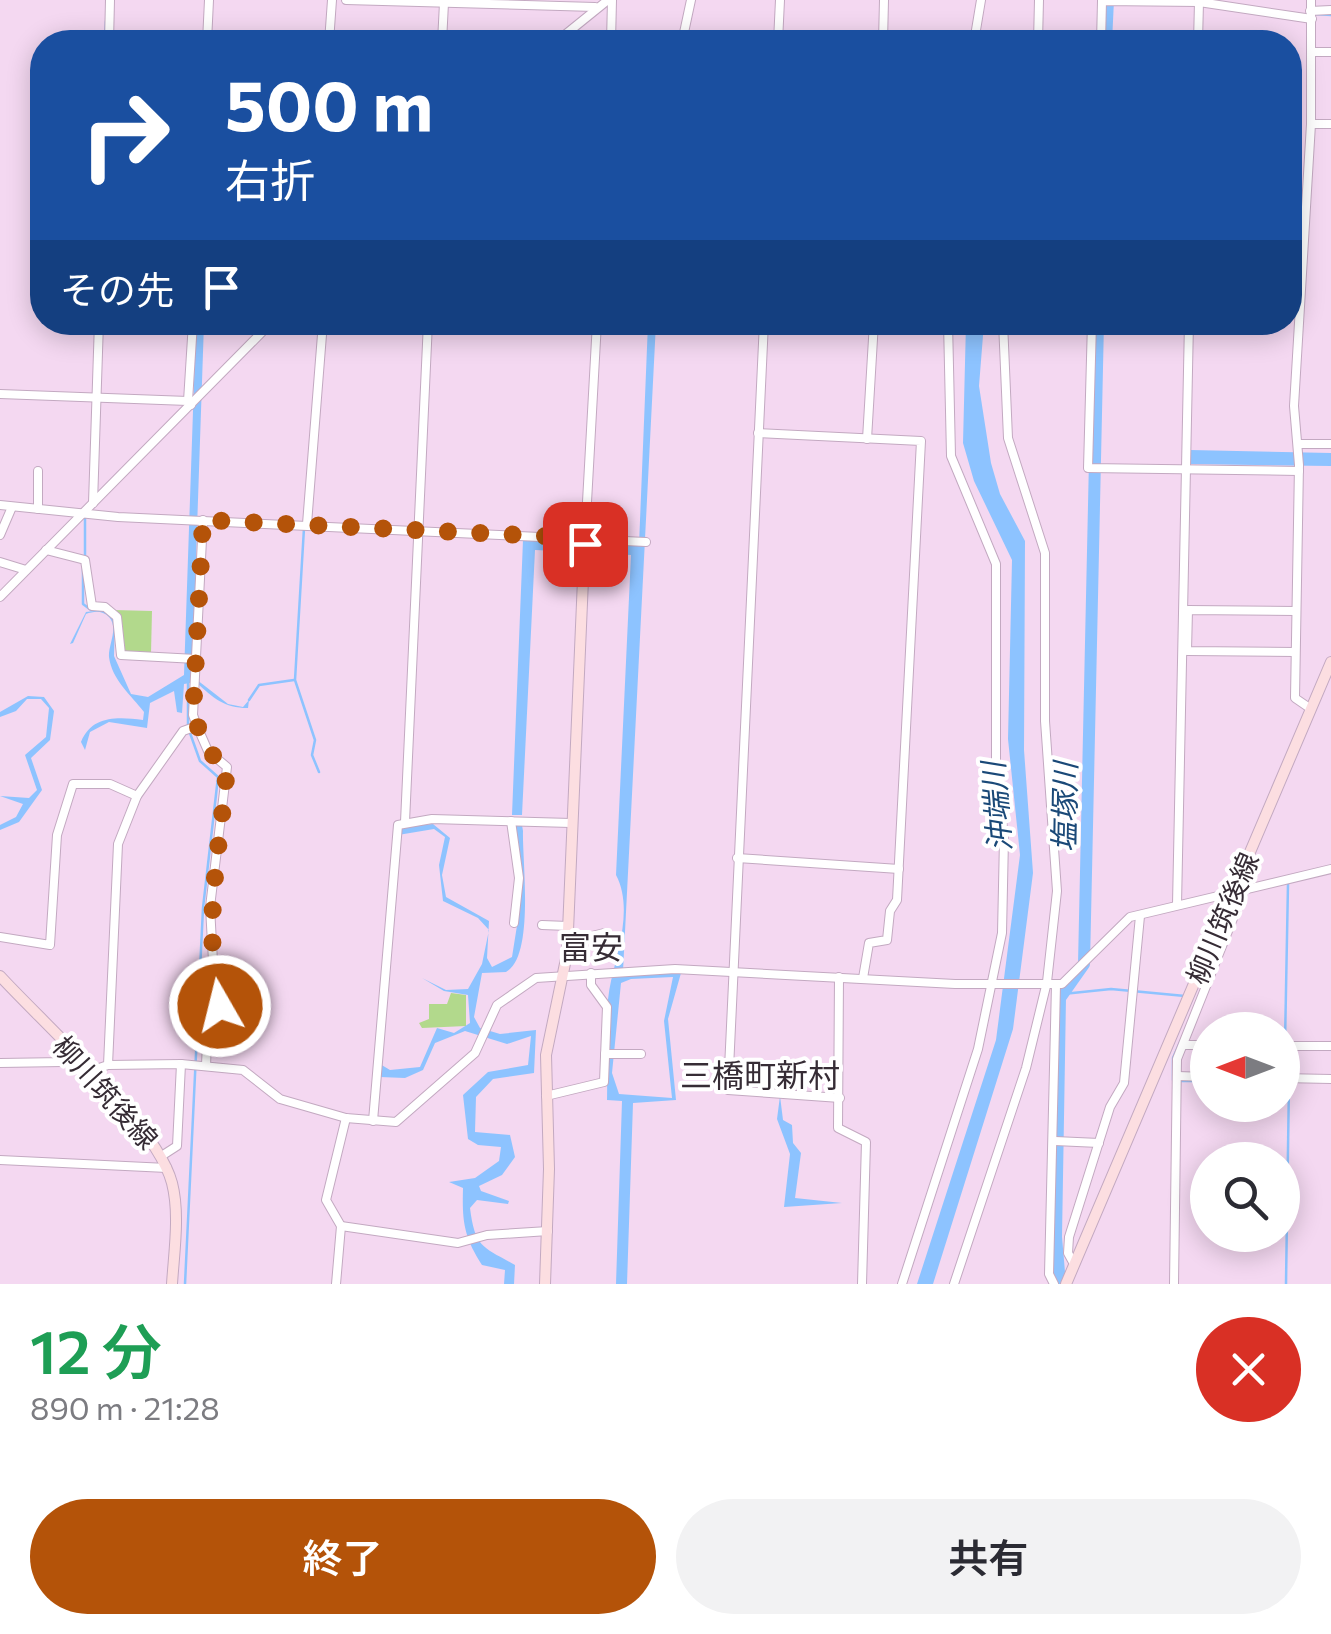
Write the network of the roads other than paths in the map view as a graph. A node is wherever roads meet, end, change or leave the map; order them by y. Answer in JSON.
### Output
{"nodes":[{"id":1,"x":110,"y":0,"type":"edge"},
{"id":2,"x":209,"y":0,"type":"edge"},
{"id":3,"x":332,"y":0,"type":"edge"},
{"id":4,"x":346,"y":0,"type":"edge"},
{"id":5,"x":610,"y":0,"type":"edge"},
{"id":6,"x":690,"y":0,"type":"edge"},
{"id":7,"x":779,"y":0,"type":"edge"},
{"id":8,"x":884,"y":0,"type":"edge"},
{"id":9,"x":981,"y":0,"type":"edge"},
{"id":10,"x":1039,"y":0,"type":"edge"},
{"id":11,"x":1102,"y":0,"type":"edge"},
{"id":12,"x":1310,"y":0,"type":"edge"},
{"id":13,"x":1199,"y":1,"type":"edge"},
{"id":14,"x":444,"y":4,"type":"junction"},
{"id":15,"x":550,"y":4,"type":"edge"},
{"id":16,"x":595,"y":7,"type":"junction"},
{"id":17,"x":1331,"y":10,"type":"edge"},
{"id":18,"x":1311,"y":15,"type":"junction"},
{"id":19,"x":109,"y":30,"type":"edge"},
{"id":20,"x":208,"y":30,"type":"edge"},
{"id":21,"x":330,"y":30,"type":"edge"},
{"id":22,"x":443,"y":30,"type":"edge"},
{"id":23,"x":569,"y":30,"type":"edge"},
{"id":24,"x":611,"y":30,"type":"edge"},
{"id":25,"x":684,"y":30,"type":"edge"},
{"id":26,"x":778,"y":30,"type":"edge"},
{"id":27,"x":883,"y":30,"type":"edge"},
{"id":28,"x":976,"y":30,"type":"edge"},
{"id":29,"x":1038,"y":30,"type":"edge"},
{"id":30,"x":1101,"y":30,"type":"edge"},
{"id":31,"x":1198,"y":30,"type":"edge"},
{"id":32,"x":1312,"y":52,"type":"junction"},
{"id":33,"x":1331,"y":52,"type":"edge"},
{"id":34,"x":1311,"y":124,"type":"junction"},
{"id":35,"x":1331,"y":124,"type":"edge"},
{"id":36,"x":1302,"y":273,"type":"edge"},
{"id":37,"x":98,"y":335,"type":"edge"},
{"id":38,"x":194,"y":335,"type":"edge"},
{"id":39,"x":259,"y":335,"type":"edge"},
{"id":40,"x":321,"y":335,"type":"edge"},
{"id":41,"x":427,"y":335,"type":"edge"},
{"id":42,"x":595,"y":335,"type":"edge"},
{"id":43,"x":763,"y":335,"type":"edge"},
{"id":44,"x":873,"y":335,"type":"edge"},
{"id":45,"x":948,"y":335,"type":"edge"},
{"id":46,"x":1004,"y":335,"type":"edge"},
{"id":47,"x":1092,"y":335,"type":"edge"},
{"id":48,"x":1188,"y":335,"type":"edge"},
{"id":49,"x":1298,"y":335,"type":"edge"},
{"id":50,"x":0,"y":394,"type":"edge"},
{"id":51,"x":96,"y":398,"type":"junction"},
{"id":52,"x":191,"y":403,"type":"junction"},
{"id":53,"x":758,"y":433,"type":"junction"},
{"id":54,"x":867,"y":440,"type":"junction"},
{"id":55,"x":1331,"y":444,"type":"edge"},
{"id":56,"x":1298,"y":446,"type":"junction"},
{"id":57,"x":1299,"y":468,"type":"junction"},
{"id":58,"x":1184,"y":469,"type":"junction"},
{"id":59,"x":38,"y":471,"type":"dead end"},
{"id":60,"x":94,"y":502,"type":"junction"},
{"id":61,"x":0,"y":505,"type":"edge"},
{"id":62,"x":12,"y":507,"type":"junction"},
{"id":63,"x":38,"y":509,"type":"junction"},
{"id":64,"x":84,"y":512,"type":"junction"},
{"id":65,"x":203,"y":520,"type":"junction"},
{"id":66,"x":307,"y":524,"type":"junction"},
{"id":67,"x":418,"y":530,"type":"junction"},
{"id":68,"x":0,"y":535,"type":"edge"},
{"id":69,"x":646,"y":542,"type":"dead end"},
{"id":70,"x":585,"y":546,"type":"junction"},
{"id":71,"x":46,"y":550,"type":"junction"},
{"id":72,"x":0,"y":562,"type":"edge"},
{"id":73,"x":26,"y":570,"type":"junction"},
{"id":74,"x":0,"y":597,"type":"edge"},
{"id":75,"x":1296,"y":612,"type":"junction"},
{"id":76,"x":1295,"y":652,"type":"junction"},
{"id":77,"x":196,"y":659,"type":"junction"},
{"id":78,"x":1331,"y":662,"type":"edge"},
{"id":79,"x":1311,"y":709,"type":"junction"},
{"id":80,"x":198,"y":726,"type":"junction"},
{"id":81,"x":137,"y":796,"type":"junction"},
{"id":82,"x":516,"y":821,"type":"junction"},
{"id":83,"x":405,"y":822,"type":"junction"},
{"id":84,"x":571,"y":824,"type":"junction"},
{"id":85,"x":737,"y":858,"type":"junction"},
{"id":86,"x":899,"y":869,"type":"junction"},
{"id":87,"x":1331,"y":869,"type":"edge"},
{"id":88,"x":1239,"y":891,"type":"junction"},
{"id":89,"x":1177,"y":905,"type":"junction"},
{"id":90,"x":1140,"y":916,"type":"junction"},
{"id":91,"x":514,"y":923,"type":"dead end"},
{"id":92,"x":542,"y":925,"type":"dead end"},
{"id":93,"x":568,"y":926,"type":"junction"},
{"id":94,"x":604,"y":933,"type":"dead end"},
{"id":95,"x":0,"y":937,"type":"edge"},
{"id":96,"x":568,"y":942,"type":"junction"},
{"id":97,"x":591,"y":973,"type":"junction"},
{"id":98,"x":732,"y":973,"type":"junction"},
{"id":99,"x":564,"y":975,"type":"junction"},
{"id":100,"x":0,"y":976,"type":"edge"},
{"id":101,"x":838,"y":978,"type":"junction"},
{"id":102,"x":863,"y":978,"type":"junction"},
{"id":103,"x":994,"y":983,"type":"junction"},
{"id":104,"x":1052,"y":984,"type":"junction"},
{"id":105,"x":1184,"y":1045,"type":"junction"},
{"id":106,"x":1190,"y":1045,"type":"edge"},
{"id":107,"x":1300,"y":1046,"type":"edge"},
{"id":108,"x":1331,"y":1046,"type":"edge"},
{"id":109,"x":605,"y":1054,"type":"junction"},
{"id":110,"x":641,"y":1054,"type":"dead end"},
{"id":111,"x":74,"y":1055,"type":"junction"},
{"id":112,"x":0,"y":1063,"type":"edge"},
{"id":113,"x":181,"y":1064,"type":"junction"},
{"id":114,"x":108,"y":1065,"type":"junction"},
{"id":115,"x":206,"y":1065,"type":"junction"},
{"id":116,"x":89,"y":1072,"type":"junction"},
{"id":117,"x":1177,"y":1076,"type":"junction"},
{"id":118,"x":1190,"y":1076,"type":"edge"},
{"id":119,"x":1300,"y":1078,"type":"edge"},
{"id":120,"x":1331,"y":1078,"type":"edge"},
{"id":121,"x":546,"y":1096,"type":"junction"},
{"id":122,"x":840,"y":1098,"type":"junction"},
{"id":123,"x":346,"y":1118,"type":"junction"},
{"id":124,"x":373,"y":1122,"type":"junction"},
{"id":125,"x":1055,"y":1140,"type":"junction"},
{"id":126,"x":1099,"y":1143,"type":"junction"},
{"id":127,"x":1096,"y":1154,"type":"junction"},
{"id":128,"x":163,"y":1155,"type":"junction"},
{"id":129,"x":0,"y":1160,"type":"edge"},
{"id":130,"x":1117,"y":1163,"type":"junction"},
{"id":131,"x":167,"y":1168,"type":"junction"},
{"id":132,"x":341,"y":1226,"type":"junction"},
{"id":133,"x":548,"y":1231,"type":"junction"},
{"id":134,"x":1074,"y":1264,"type":"junction"},
{"id":135,"x":172,"y":1284,"type":"edge"},
{"id":136,"x":336,"y":1284,"type":"edge"},
{"id":137,"x":545,"y":1284,"type":"edge"},
{"id":138,"x":862,"y":1284,"type":"edge"},
{"id":139,"x":902,"y":1284,"type":"edge"},
{"id":140,"x":954,"y":1284,"type":"edge"},
{"id":141,"x":1054,"y":1284,"type":"edge"},
{"id":142,"x":1066,"y":1284,"type":"edge"},
{"id":143,"x":1174,"y":1284,"type":"edge"}],
"edges":[{"from":1,"to":19,"type":"street"},
{"from":2,"to":20,"type":"street"},
{"from":3,"to":21,"type":"street"},
{"from":4,"to":14,"type":"street"},
{"from":5,"to":16,"type":"street"},
{"from":5,"to":24,"type":"street"},
{"from":6,"to":25,"type":"street"},
{"from":7,"to":26,"type":"street"},
{"from":8,"to":27,"type":"street"},
{"from":9,"to":28,"type":"street"},
{"from":10,"to":29,"type":"street"},
{"from":11,"to":13,"type":"street"},
{"from":11,"to":30,"type":"street"},
{"from":12,"to":18,"type":"street"},
{"from":13,"to":18,"type":"street"},
{"from":13,"to":31,"type":"street"},
{"from":14,"to":15,"type":"street"},
{"from":14,"to":22,"type":"street"},
{"from":15,"to":16,"type":"street"},
{"from":16,"to":23,"type":"street"},
{"from":17,"to":18,"type":"street"},
{"from":18,"to":32,"type":"street"},
{"from":32,"to":33,"type":"street"},
{"from":32,"to":34,"type":"street"},
{"from":34,"to":35,"type":"street"},
{"from":34,"to":36,"type":"street"},
{"from":37,"to":51,"type":"street"},
{"from":38,"to":52,"type":"street"},
{"from":39,"to":52,"type":"street"},
{"from":40,"to":66,"type":"street"},
{"from":41,"to":67,"type":"street"},
{"from":42,"to":70,"type":"street"},
{"from":43,"to":53,"type":"street"},
{"from":44,"to":54,"type":"street"},
{"from":45,"to":103,"type":"street"},
{"from":46,"to":104,"type":"street"},
{"from":47,"to":58,"type":"street"},
{"from":48,"to":58,"type":"street"},
{"from":49,"to":56,"type":"street"},
{"from":50,"to":51,"type":"street"},
{"from":51,"to":52,"type":"street"},
{"from":51,"to":60,"type":"street"},
{"from":52,"to":60,"type":"street"},
{"from":53,"to":54,"type":"street"},
{"from":53,"to":85,"type":"street"},
{"from":54,"to":86,"type":"street"},
{"from":55,"to":56,"type":"street"},
{"from":56,"to":57,"type":"street"},
{"from":57,"to":58,"type":"street"},
{"from":57,"to":75,"type":"street"},
{"from":58,"to":89,"type":"street"},
{"from":59,"to":63,"type":"street"},
{"from":60,"to":64,"type":"street"},
{"from":61,"to":62,"type":"street"},
{"from":62,"to":63,"type":"street"},
{"from":62,"to":68,"type":"street"},
{"from":63,"to":64,"type":"street"},
{"from":64,"to":65,"type":"street"},
{"from":64,"to":71,"type":"street"},
{"from":65,"to":66,"type":"street"},
{"from":65,"to":77,"type":"street"},
{"from":66,"to":67,"type":"street"},
{"from":67,"to":70,"type":"street"},
{"from":67,"to":83,"type":"street"},
{"from":69,"to":70,"type":"street"},
{"from":70,"to":84,"type":"main road"},
{"from":71,"to":73,"type":"street"},
{"from":71,"to":77,"type":"street"},
{"from":72,"to":73,"type":"street"},
{"from":73,"to":74,"type":"street"},
{"from":75,"to":76,"type":"street"},
{"from":75,"to":76,"type":"street"},
{"from":76,"to":79,"type":"street"},
{"from":77,"to":80,"type":"street"},
{"from":78,"to":79,"type":"main road","name":"柳川筑後線"},
{"from":79,"to":88,"type":"main road","name":"柳川筑後線"},
{"from":80,"to":81,"type":"street"},
{"from":80,"to":115,"type":"street"},
{"from":81,"to":95,"type":"street"},
{"from":81,"to":114,"type":"street"},
{"from":82,"to":83,"type":"street"},
{"from":82,"to":84,"type":"street"},
{"from":82,"to":91,"type":"street"},
{"from":83,"to":124,"type":"street"},
{"from":84,"to":93,"type":"main road"},
{"from":85,"to":86,"type":"street"},
{"from":85,"to":98,"type":"street"},
{"from":86,"to":102,"type":"street"},
{"from":87,"to":88,"type":"street"},
{"from":88,"to":89,"type":"street"},
{"from":88,"to":105,"type":"street"},
{"from":88,"to":130,"type":"main road","name":"柳川筑後線"},
{"from":89,"to":90,"type":"street"},
{"from":90,"to":104,"type":"street"},
{"from":90,"to":126,"type":"street"},
{"from":92,"to":93,"type":"street"},
{"from":93,"to":96,"type":"main road"},
{"from":94,"to":96,"type":"street"},
{"from":96,"to":99,"type":"main road"},
{"from":97,"to":98,"type":"street"},
{"from":97,"to":99,"type":"street"},
{"from":97,"to":109,"type":"street"},
{"from":98,"to":101,"type":"street"},
{"from":98,"to":122,"type":"street"},
{"from":99,"to":121,"type":"main road"},
{"from":99,"to":124,"type":"street"},
{"from":100,"to":111,"type":"main road","name":"柳川筑後線"},
{"from":101,"to":102,"type":"street"},
{"from":101,"to":122,"type":"street"},
{"from":102,"to":103,"type":"street"},
{"from":103,"to":104,"type":"street"},
{"from":103,"to":139,"type":"street"},
{"from":104,"to":125,"type":"street"},
{"from":104,"to":140,"type":"street"},
{"from":105,"to":106,"type":"street"},
{"from":105,"to":117,"type":"street"},
{"from":107,"to":108,"type":"street"},
{"from":109,"to":110,"type":"street"},
{"from":109,"to":121,"type":"street"},
{"from":111,"to":112,"type":"street"},
{"from":111,"to":116,"type":"main road","name":"柳川筑後線"},
{"from":113,"to":114,"type":"street"},
{"from":113,"to":115,"type":"street"},
{"from":113,"to":128,"type":"street"},
{"from":114,"to":116,"type":"street"},
{"from":115,"to":123,"type":"street"},
{"from":116,"to":128,"type":"main road","name":"柳川筑後線"},
{"from":117,"to":118,"type":"street"},
{"from":117,"to":143,"type":"street"},
{"from":119,"to":120,"type":"street"},
{"from":121,"to":133,"type":"main road"},
{"from":122,"to":138,"type":"street"},
{"from":123,"to":124,"type":"street"},
{"from":123,"to":132,"type":"street"},
{"from":125,"to":126,"type":"street"},
{"from":125,"to":141,"type":"street"},
{"from":126,"to":127,"type":"street"},
{"from":127,"to":130,"type":"street"},
{"from":127,"to":134,"type":"street"},
{"from":128,"to":131,"type":"main road","name":"柳川筑後線"},
{"from":129,"to":131,"type":"street"},
{"from":130,"to":134,"type":"main road","name":"柳川筑後線"},
{"from":131,"to":135,"type":"main road","name":"柳川筑後線"},
{"from":132,"to":133,"type":"street"},
{"from":132,"to":136,"type":"street"},
{"from":133,"to":137,"type":"main road"},
{"from":134,"to":142,"type":"main road","name":"柳川筑後線"}]}
